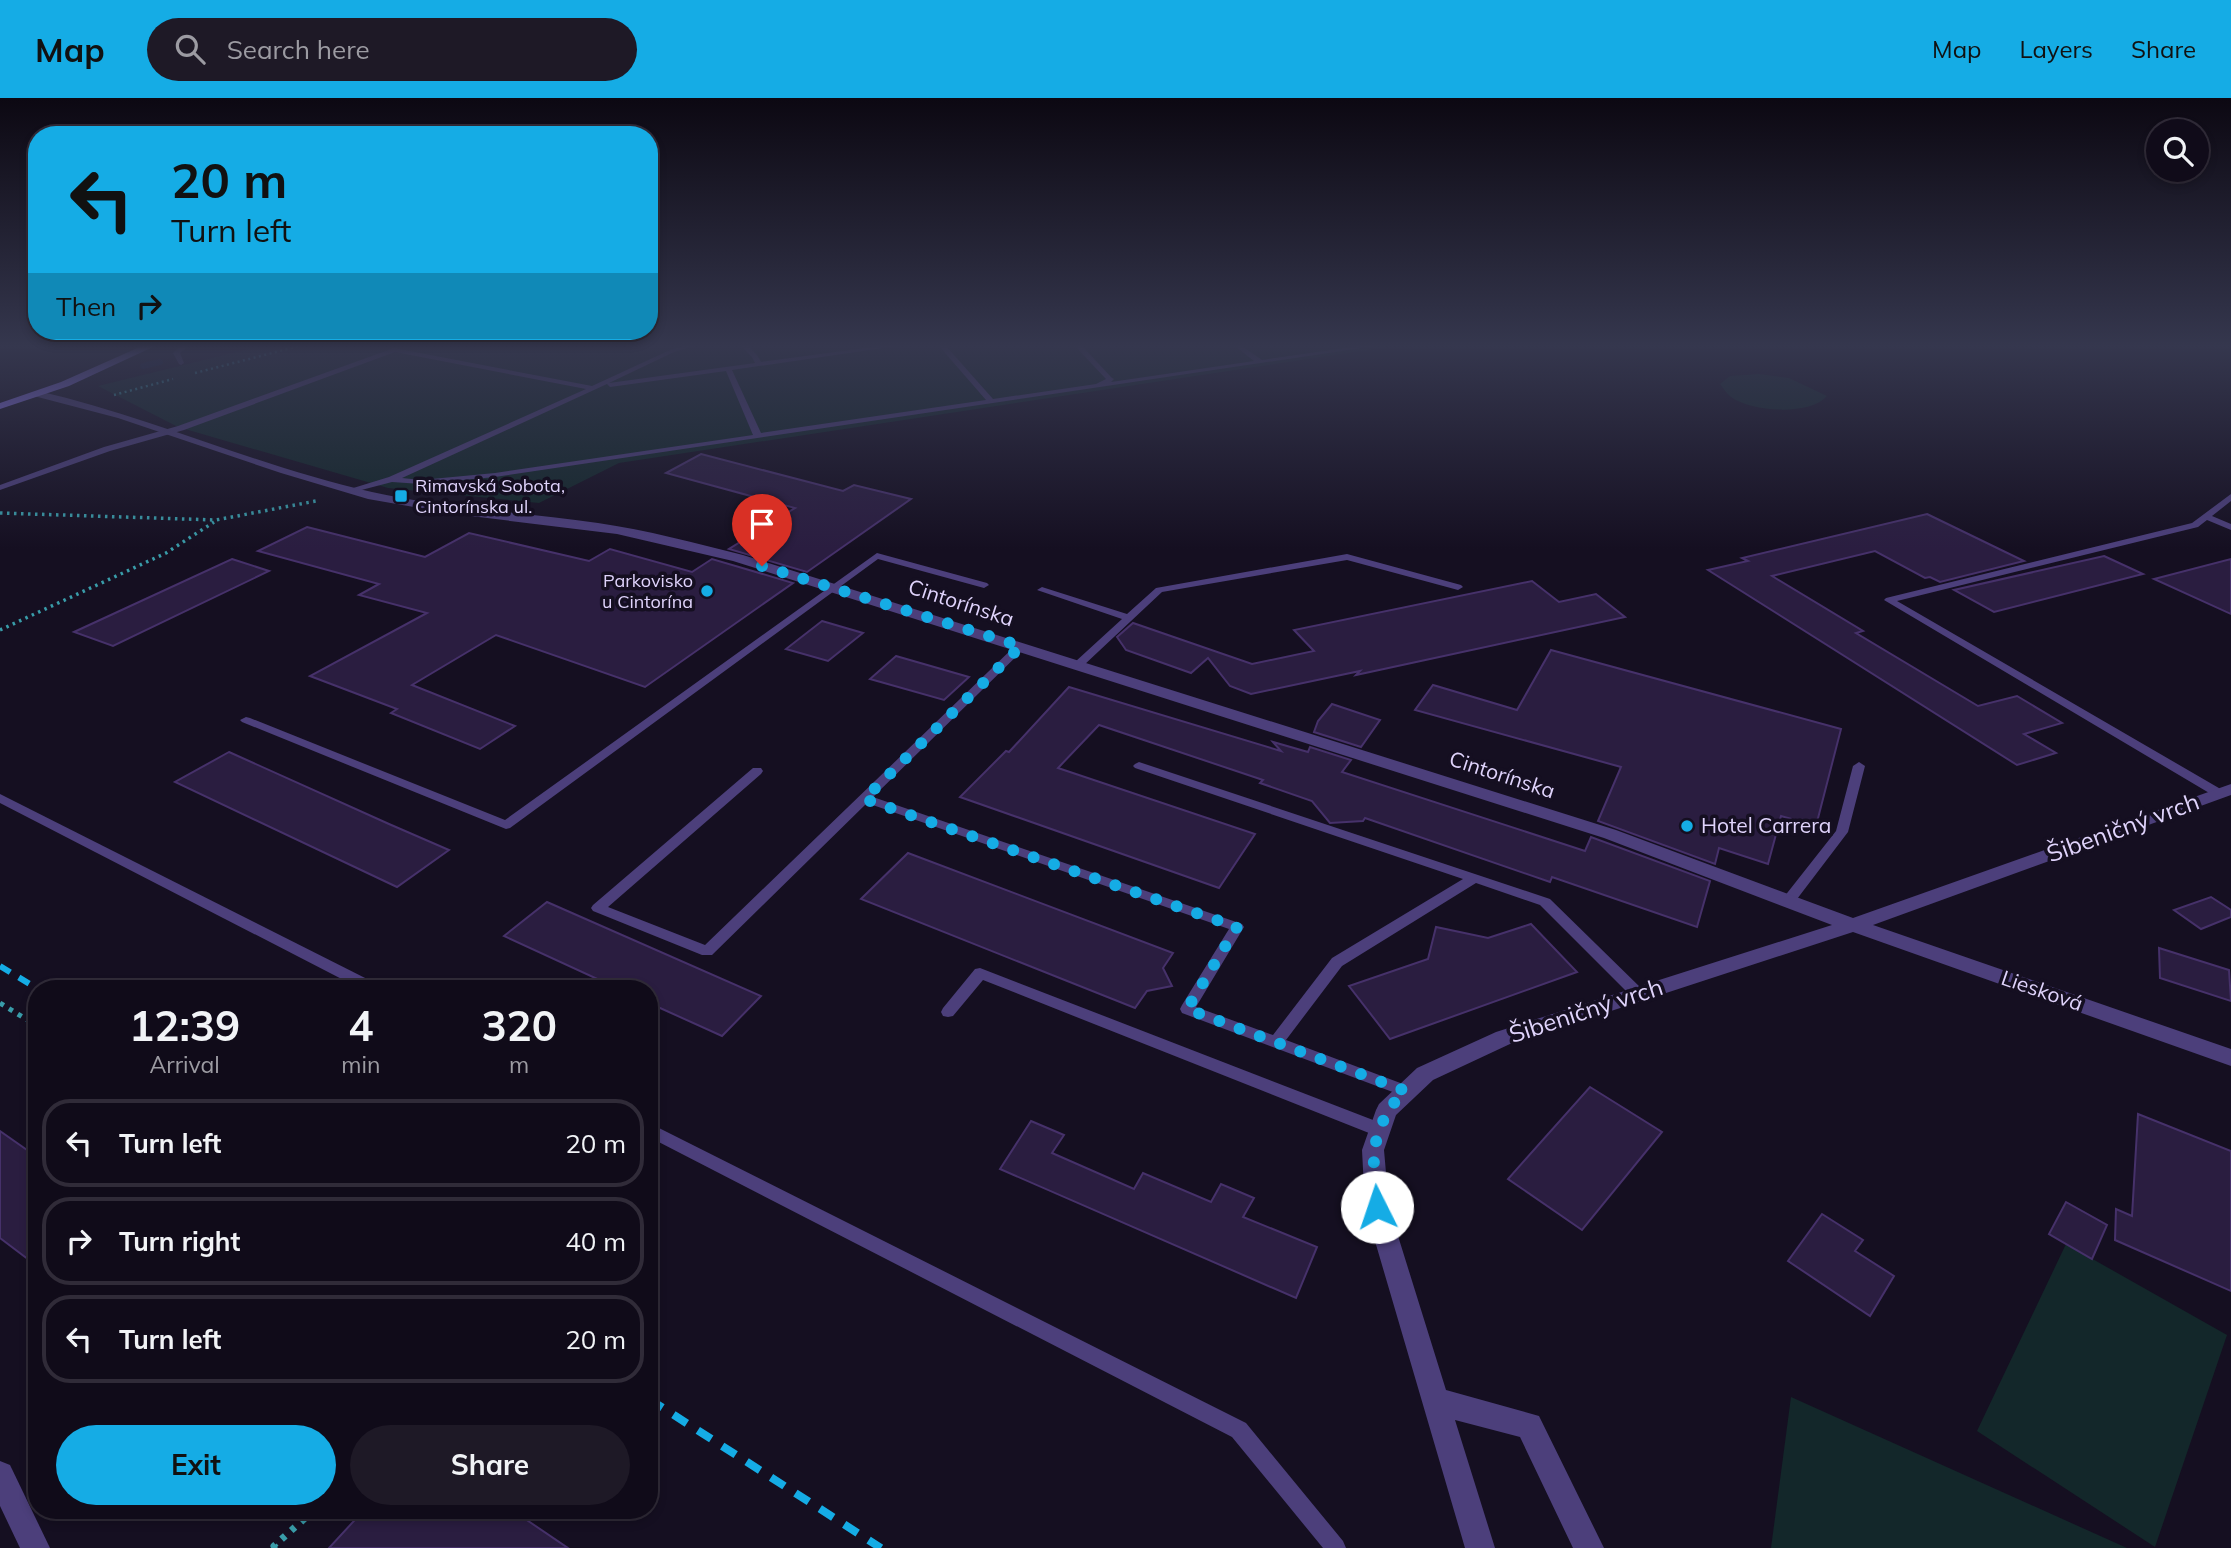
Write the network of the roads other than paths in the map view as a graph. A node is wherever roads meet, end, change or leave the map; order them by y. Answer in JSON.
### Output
{"nodes":[{"id":1,"x":118,"y":414,"type":"edge"},
{"id":2,"x":219,"y":414,"type":"edge"},
{"id":3,"x":536,"y":414,"type":"edge"},
{"id":4,"x":748,"y":414,"type":"edge"},
{"id":5,"x":911,"y":414,"type":"edge"},
{"id":6,"x":169,"y":432,"type":"junction"},
{"id":7,"x":758,"y":436,"type":"junction"},
{"id":8,"x":392,"y":479,"type":"junction"},
{"id":9,"x":0,"y":488,"type":"edge"},
{"id":10,"x":353,"y":491,"type":"junction"},
{"id":11,"x":2231,"y":497,"type":"edge"},
{"id":12,"x":2206,"y":516,"type":"junction"},
{"id":13,"x":2231,"y":527,"type":"edge"},
{"id":14,"x":984,"y":585,"type":"dead end"},
{"id":15,"x":1458,"y":586,"type":"dead end"},
{"id":16,"x":834,"y":587,"type":"junction"},
{"id":17,"x":1042,"y":590,"type":"dead end"},
{"id":18,"x":1128,"y":618,"type":"junction"},
{"id":19,"x":1021,"y":646,"type":"junction"},
{"id":20,"x":1079,"y":664,"type":"junction"},
{"id":21,"x":246,"y":720,"type":"dead end"},
{"id":22,"x":1139,"y":766,"type":"dead end"},
{"id":23,"x":1859,"y":766,"type":"dead end"},
{"id":24,"x":757,"y":771,"type":"dead end"},
{"id":25,"x":2225,"y":792,"type":"edge"},
{"id":26,"x":0,"y":798,"type":"edge"},
{"id":27,"x":864,"y":799,"type":"junction"},
{"id":28,"x":1475,"y":878,"type":"junction"},
{"id":29,"x":1789,"y":900,"type":"junction"},
{"id":30,"x":1853,"y":925,"type":"junction"},
{"id":31,"x":356,"y":980,"type":"edge"},
{"id":32,"x":1637,"y":994,"type":"junction"},
{"id":33,"x":948,"y":1012,"type":"dead end"},
{"id":34,"x":1276,"y":1042,"type":"junction"},
{"id":35,"x":2231,"y":1058,"type":"edge"},
{"id":36,"x":1406,"y":1091,"type":"junction"},
{"id":37,"x":1380,"y":1130,"type":"junction"},
{"id":38,"x":658,"y":1134,"type":"edge"},
{"id":39,"x":1435,"y":1401,"type":"junction"},
{"id":40,"x":0,"y":1475,"type":"edge"},
{"id":41,"x":35,"y":1548,"type":"edge"},
{"id":42,"x":1336,"y":1548,"type":"edge"},
{"id":43,"x":1480,"y":1548,"type":"edge"},
{"id":44,"x":1589,"y":1548,"type":"edge"}],
"edges":[{"from":1,"to":6,"type":"street","name":"Cintorínska"},
{"from":2,"to":6,"type":"lane"},
{"from":3,"to":8,"type":"lane"},
{"from":4,"to":7,"type":"lane"},
{"from":5,"to":7,"type":"lane"},
{"from":6,"to":9,"type":"lane"},
{"from":6,"to":10,"type":"street","name":"Cintorínska"},
{"from":7,"to":8,"type":"lane"},
{"from":8,"to":10,"type":"lane"},
{"from":10,"to":16,"type":"street","name":"Cintorínska"},
{"from":11,"to":12,"type":"lane"},
{"from":12,"to":13,"type":"lane"},
{"from":12,"to":25,"type":"lane"},
{"from":14,"to":16,"type":"lane"},
{"from":15,"to":18,"type":"lane"},
{"from":16,"to":19,"type":"street","name":"Cintorínska"},
{"from":16,"to":21,"type":"lane"},
{"from":17,"to":18,"type":"lane"},
{"from":18,"to":20,"type":"lane"},
{"from":19,"to":20,"type":"street","name":"Cintorínska"},
{"from":19,"to":27,"type":"lane"},
{"from":20,"to":29,"type":"street","name":"Cintorínska"},
{"from":22,"to":28,"type":"lane"},
{"from":23,"to":29,"type":"lane"},
{"from":24,"to":27,"type":"lane"},
{"from":25,"to":30,"type":"street","name":"Šibeničný vrch"},
{"from":26,"to":31,"type":"lane"},
{"from":27,"to":34,"type":"lane"},
{"from":28,"to":32,"type":"lane"},
{"from":28,"to":34,"type":"lane"},
{"from":29,"to":30,"type":"street","name":"Cintorínska"},
{"from":30,"to":32,"type":"street","name":"Šibeničný vrch"},
{"from":30,"to":35,"type":"street","name":"Liesková"},
{"from":32,"to":36,"type":"street","name":"Šibeničný vrch"},
{"from":33,"to":37,"type":"lane"},
{"from":34,"to":36,"type":"lane"},
{"from":36,"to":37,"type":"street","name":"Šibeničný vrch"},
{"from":37,"to":39,"type":"street","name":"Šibeničný vrch"},
{"from":38,"to":42,"type":"lane"},
{"from":39,"to":43,"type":"street","name":"Šibeničný vrch"},
{"from":39,"to":44,"type":"street"},
{"from":40,"to":41,"type":"street"}]}
